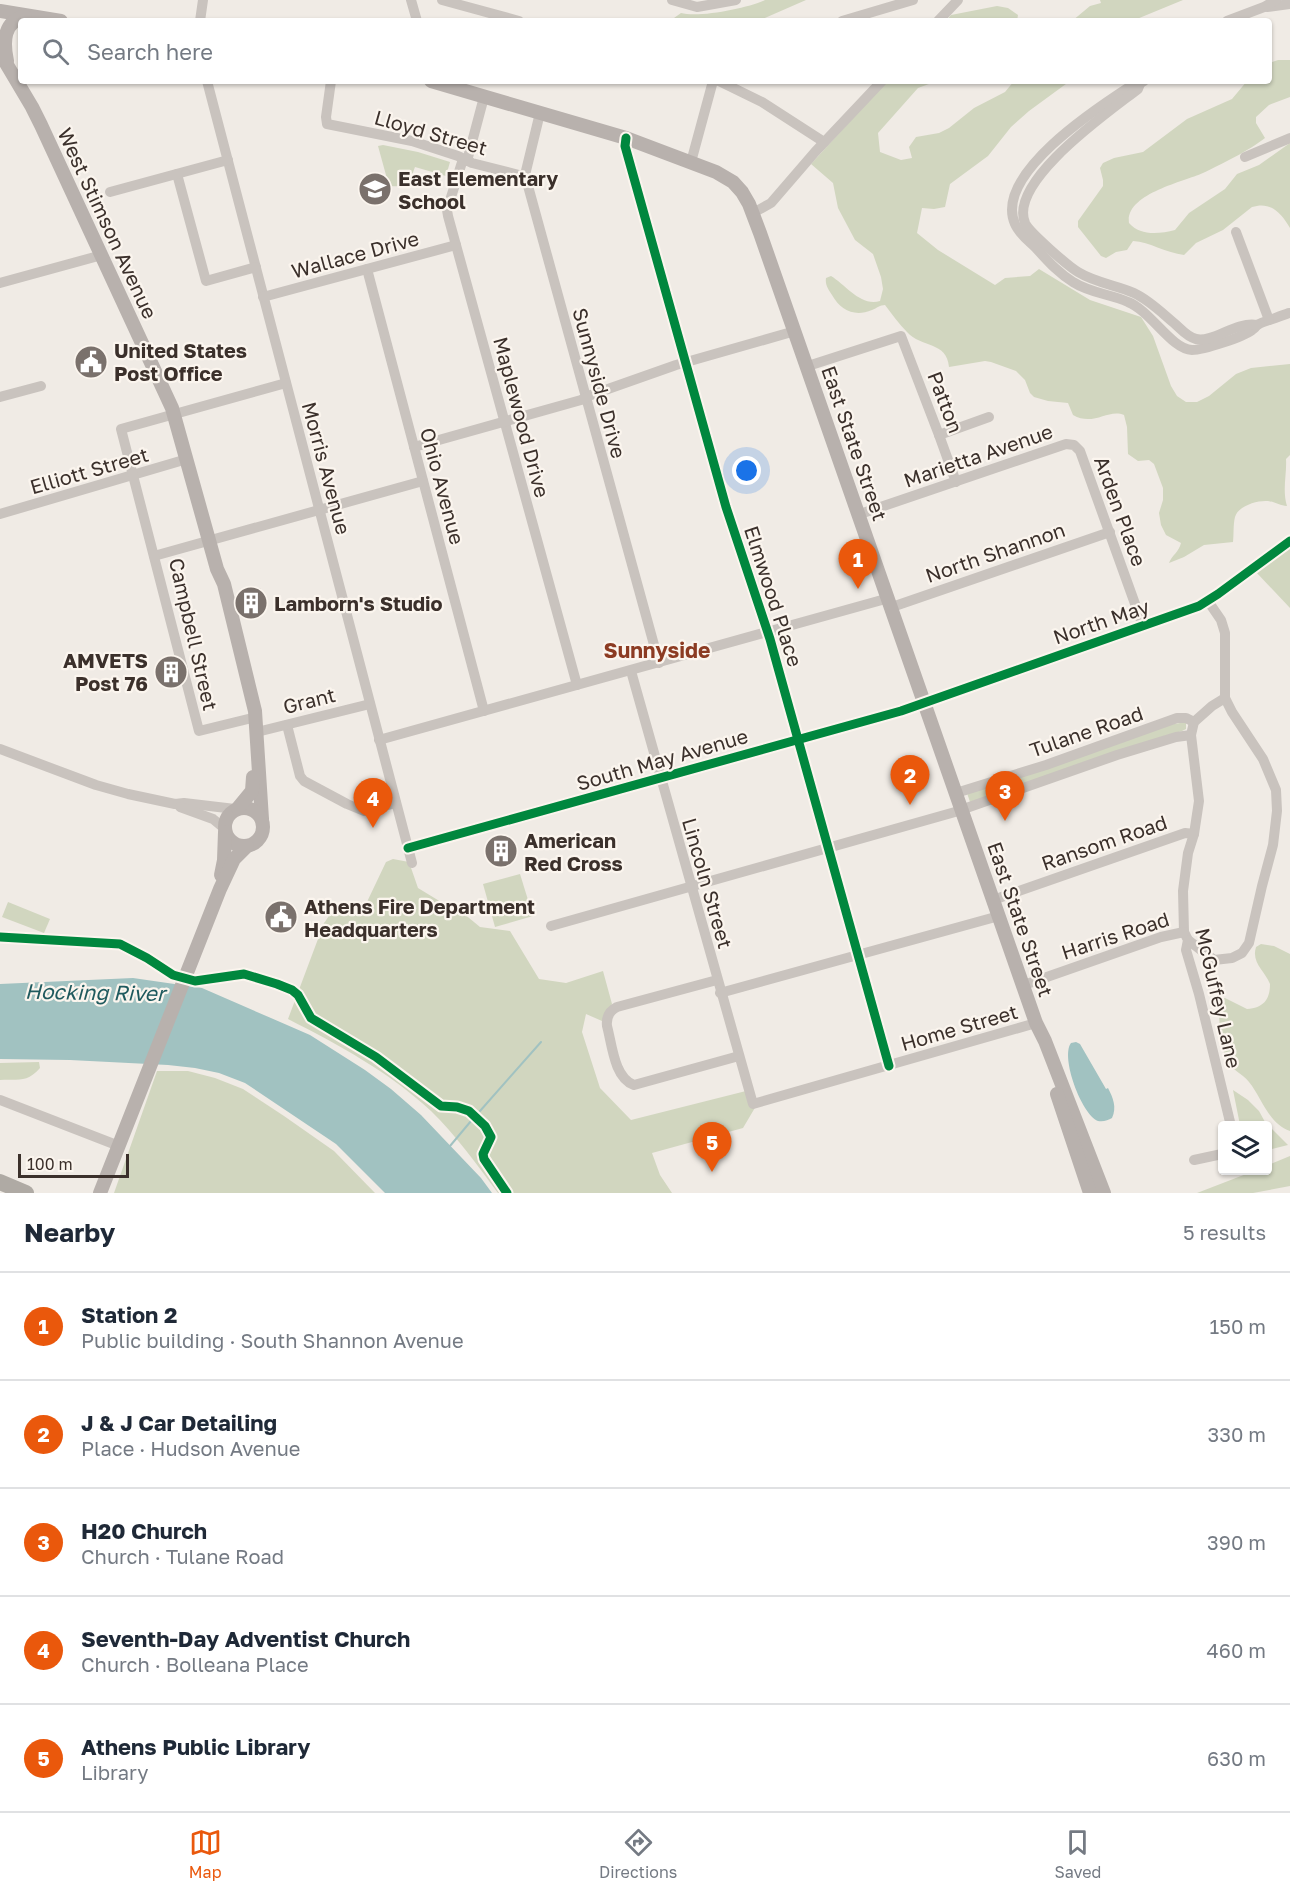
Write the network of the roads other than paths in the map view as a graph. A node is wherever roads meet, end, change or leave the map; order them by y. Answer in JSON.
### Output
{"nodes":[{"id":1,"x":203,"y":0,"type":"edge"},
{"id":2,"x":411,"y":0,"type":"edge"},
{"id":3,"x":442,"y":0,"type":"edge"},
{"id":4,"x":672,"y":0,"type":"edge"},
{"id":5,"x":736,"y":0,"type":"edge"},
{"id":6,"x":913,"y":0,"type":"edge"},
{"id":7,"x":958,"y":0,"type":"edge"},
{"id":8,"x":1276,"y":0,"type":"edge"},
{"id":9,"x":1290,"y":4,"type":"edge"},
{"id":10,"x":1264,"y":7,"type":"junction"},
{"id":11,"x":0,"y":11,"type":"edge"},
{"id":12,"x":25,"y":16,"type":"junction"},
{"id":13,"x":21,"y":18,"type":"edge"},
{"id":14,"x":40,"y":18,"type":"edge"},
{"id":15,"x":200,"y":18,"type":"edge"},
{"id":16,"x":416,"y":18,"type":"edge"},
{"id":17,"x":508,"y":18,"type":"edge"},
{"id":18,"x":852,"y":18,"type":"edge"},
{"id":19,"x":941,"y":18,"type":"edge"},
{"id":20,"x":1235,"y":18,"type":"edge"},
{"id":21,"x":18,"y":19,"type":"edge"},
{"id":22,"x":0,"y":53,"type":"edge"},
{"id":23,"x":8,"y":69,"type":"junction"},
{"id":24,"x":208,"y":84,"type":"edge"},
{"id":25,"x":331,"y":84,"type":"edge"},
{"id":26,"x":440,"y":84,"type":"edge"},
{"id":27,"x":712,"y":84,"type":"edge"},
{"id":28,"x":727,"y":84,"type":"edge"},
{"id":29,"x":879,"y":84,"type":"edge"},
{"id":30,"x":1134,"y":84,"type":"edge"},
{"id":31,"x":484,"y":97,"type":"junction"},
{"id":32,"x":540,"y":113,"type":"junction"},
{"id":33,"x":626,"y":138,"type":"junction"},
{"id":34,"x":1290,"y":138,"type":"edge"},
{"id":35,"x":824,"y":142,"type":"junction"},
{"id":36,"x":1245,"y":157,"type":"dead end"},
{"id":37,"x":228,"y":160,"type":"junction"},
{"id":38,"x":465,"y":160,"type":"junction"},
{"id":39,"x":691,"y":162,"type":"junction"},
{"id":40,"x":177,"y":174,"type":"junction"},
{"id":41,"x":525,"y":175,"type":"junction"},
{"id":42,"x":110,"y":192,"type":"dead end"},
{"id":43,"x":753,"y":213,"type":"junction"},
{"id":44,"x":1236,"y":232,"type":"dead end"},
{"id":45,"x":456,"y":245,"type":"junction"},
{"id":46,"x":102,"y":255,"type":"junction"},
{"id":47,"x":256,"y":267,"type":"junction"},
{"id":48,"x":367,"y":269,"type":"junction"},
{"id":49,"x":0,"y":283,"type":"edge"},
{"id":50,"x":263,"y":297,"type":"junction"},
{"id":51,"x":1289,"y":313,"type":"edge"},
{"id":52,"x":1269,"y":320,"type":"junction"},
{"id":53,"x":795,"y":331,"type":"junction"},
{"id":54,"x":685,"y":363,"type":"junction"},
{"id":55,"x":807,"y":366,"type":"junction"},
{"id":56,"x":286,"y":383,"type":"junction"},
{"id":57,"x":41,"y":386,"type":"dead end"},
{"id":58,"x":0,"y":397,"type":"edge"},
{"id":59,"x":586,"y":398,"type":"junction"},
{"id":60,"x":174,"y":413,"type":"junction"},
{"id":61,"x":989,"y":417,"type":"dead end"},
{"id":62,"x":505,"y":421,"type":"junction"},
{"id":63,"x":939,"y":435,"type":"junction"},
{"id":64,"x":1074,"y":445,"type":"joint"},
{"id":65,"x":414,"y":447,"type":"junction"},
{"id":66,"x":187,"y":459,"type":"junction"},
{"id":67,"x":133,"y":476,"type":"junction"},
{"id":68,"x":423,"y":481,"type":"junction"},
{"id":69,"x":956,"y":482,"type":"junction"},
{"id":70,"x":319,"y":510,"type":"junction"},
{"id":71,"x":0,"y":514,"type":"edge"},
{"id":72,"x":860,"y":514,"type":"junction"},
{"id":73,"x":1110,"y":532,"type":"junction"},
{"id":74,"x":210,"y":540,"type":"junction"},
{"id":75,"x":1290,"y":541,"type":"edge"},
{"id":76,"x":154,"y":555,"type":"junction"},
{"id":77,"x":217,"y":569,"type":"junction"},
{"id":78,"x":1208,"y":601,"type":"junction"},
{"id":79,"x":890,"y":603,"type":"junction"},
{"id":80,"x":1143,"y":626,"type":"junction"},
{"id":81,"x":768,"y":632,"type":"junction"},
{"id":82,"x":659,"y":663,"type":"junction"},
{"id":83,"x":631,"y":671,"type":"junction"},
{"id":84,"x":577,"y":685,"type":"junction"},
{"id":85,"x":1225,"y":698,"type":"junction"},
{"id":86,"x":925,"y":703,"type":"junction"},
{"id":87,"x":370,"y":704,"type":"junction"},
{"id":88,"x":484,"y":711,"type":"junction"},
{"id":89,"x":248,"y":719,"type":"junction"},
{"id":90,"x":1194,"y":722,"type":"junction"},
{"id":91,"x":287,"y":724,"type":"junction"},
{"id":92,"x":257,"y":732,"type":"junction"},
{"id":93,"x":1191,"y":735,"type":"junction"},
{"id":94,"x":379,"y":740,"type":"junction"},
{"id":95,"x":797,"y":740,"type":"junction"},
{"id":96,"x":0,"y":749,"type":"edge"},
{"id":97,"x":660,"y":778,"type":"junction"},
{"id":98,"x":956,"y":793,"type":"junction"},
{"id":99,"x":396,"y":803,"type":"junction"},
{"id":100,"x":175,"y":804,"type":"junction"},
{"id":101,"x":237,"y":809,"type":"junction"},
{"id":102,"x":962,"y":810,"type":"junction"},
{"id":103,"x":262,"y":819,"type":"junction"},
{"id":104,"x":225,"y":831,"type":"junction"},
{"id":105,"x":1194,"y":834,"type":"junction"},
{"id":106,"x":247,"y":846,"type":"junction"},
{"id":107,"x":408,"y":848,"type":"junction"},
{"id":108,"x":828,"y":848,"type":"junction"},
{"id":109,"x":412,"y":863,"type":"dead end"},
{"id":110,"x":691,"y":887,"type":"junction"},
{"id":111,"x":220,"y":890,"type":"junction"},
{"id":112,"x":993,"y":900,"type":"junction"},
{"id":113,"x":999,"y":916,"type":"junction"},
{"id":114,"x":551,"y":926,"type":"dead end"},
{"id":115,"x":1186,"y":936,"type":"junction"},
{"id":116,"x":858,"y":956,"type":"junction"},
{"id":117,"x":717,"y":980,"type":"junction"},
{"id":118,"x":1024,"y":985,"type":"junction"},
{"id":119,"x":720,"y":993,"type":"junction"},
{"id":120,"x":1036,"y":1023,"type":"junction"},
{"id":121,"x":739,"y":1056,"type":"junction"},
{"id":122,"x":889,"y":1066,"type":"junction"},
{"id":123,"x":0,"y":1100,"type":"edge"},
{"id":124,"x":753,"y":1104,"type":"joint"},
{"id":125,"x":1230,"y":1121,"type":"edge"},
{"id":126,"x":119,"y":1146,"type":"junction"},
{"id":127,"x":1218,"y":1155,"type":"edge"},
{"id":128,"x":1194,"y":1160,"type":"dead end"},
{"id":129,"x":0,"y":1182,"type":"edge"},
{"id":130,"x":26,"y":1193,"type":"edge"},
{"id":131,"x":100,"y":1193,"type":"edge"},
{"id":132,"x":1090,"y":1193,"type":"edge"},
{"id":133,"x":1104,"y":1193,"type":"edge"}],
"edges":[{"from":1,"to":15,"type":"street"},
{"from":2,"to":16,"type":"street"},
{"from":3,"to":17,"type":"street"},
{"from":4,"to":5,"type":"street"},
{"from":6,"to":18,"type":"street"},
{"from":7,"to":19,"type":"street"},
{"from":8,"to":10,"type":"street"},
{"from":9,"to":10,"type":"street"},
{"from":10,"to":20,"type":"street"},
{"from":11,"to":12,"type":"main road"},
{"from":12,"to":13,"type":"main road"},
{"from":12,"to":14,"type":"main road"},
{"from":21,"to":23,"type":"main road"},
{"from":22,"to":23,"type":"main road","name":"West Stimson Avenue"},
{"from":23,"to":46,"type":"main road","name":"West Stimson Avenue"},
{"from":24,"to":37,"type":"street","name":"Morris Avenue"},
{"from":25,"to":38,"type":"street","name":"Lloyd Street"},
{"from":26,"to":31,"type":"main road","name":"East State Street"},
{"from":27,"to":39,"type":"street"},
{"from":28,"to":35,"type":"street"},
{"from":29,"to":35,"type":"street"},
{"from":30,"to":52,"type":"street"},
{"from":31,"to":32,"type":"main road","name":"East State Street"},
{"from":31,"to":38,"type":"street","name":"Maplewood Drive"},
{"from":32,"to":33,"type":"main road","name":"East State Street"},
{"from":32,"to":41,"type":"street","name":"Sunnyside Drive"},
{"from":33,"to":39,"type":"main road","name":"East State Street"},
{"from":33,"to":54,"type":"street","name":"Elmwood Place"},
{"from":34,"to":36,"type":"street"},
{"from":35,"to":43,"type":"street"},
{"from":37,"to":40,"type":"street"},
{"from":37,"to":47,"type":"street","name":"Morris Avenue"},
{"from":38,"to":41,"type":"street","name":"Lloyd Street"},
{"from":38,"to":45,"type":"street","name":"Maplewood Drive"},
{"from":39,"to":43,"type":"main road","name":"East State Street"},
{"from":40,"to":42,"type":"street"},
{"from":40,"to":47,"type":"street"},
{"from":41,"to":59,"type":"street","name":"Sunnyside Drive"},
{"from":43,"to":53,"type":"main road","name":"East State Street"},
{"from":44,"to":52,"type":"street"},
{"from":45,"to":48,"type":"street","name":"Wallace Drive"},
{"from":45,"to":62,"type":"street","name":"Maplewood Drive"},
{"from":46,"to":49,"type":"street"},
{"from":46,"to":60,"type":"main road","name":"West Stimson Avenue"},
{"from":47,"to":50,"type":"street","name":"Morris Avenue"},
{"from":48,"to":50,"type":"street","name":"Wallace Drive"},
{"from":48,"to":65,"type":"street","name":"Ohio Avenue"},
{"from":50,"to":56,"type":"street","name":"Morris Avenue"},
{"from":51,"to":52,"type":"street"},
{"from":53,"to":54,"type":"street"},
{"from":53,"to":55,"type":"main road","name":"East State Street"},
{"from":54,"to":59,"type":"street"},
{"from":54,"to":81,"type":"street","name":"Elmwood Place"},
{"from":55,"to":63,"type":"street","name":"Patton"},
{"from":55,"to":72,"type":"main road","name":"East State Street"},
{"from":56,"to":60,"type":"street"},
{"from":56,"to":70,"type":"street","name":"Morris Avenue"},
{"from":57,"to":58,"type":"street"},
{"from":59,"to":62,"type":"street"},
{"from":59,"to":82,"type":"street","name":"Sunnyside Drive"},
{"from":60,"to":66,"type":"main road","name":"West Stimson Avenue"},
{"from":60,"to":67,"type":"street"},
{"from":61,"to":63,"type":"street"},
{"from":62,"to":65,"type":"street"},
{"from":62,"to":84,"type":"street","name":"Maplewood Drive"},
{"from":63,"to":69,"type":"street","name":"Patton"},
{"from":64,"to":69,"type":"street","name":"Marietta Avenue"},
{"from":64,"to":73,"type":"street","name":"Arden Place"},
{"from":65,"to":68,"type":"street","name":"Ohio Avenue"},
{"from":66,"to":67,"type":"street","name":"Elliott Street"},
{"from":66,"to":74,"type":"main road","name":"West Stimson Avenue"},
{"from":67,"to":71,"type":"street","name":"Elliott Street"},
{"from":67,"to":76,"type":"street"},
{"from":68,"to":70,"type":"street","name":"Campbell Street"},
{"from":68,"to":88,"type":"street","name":"Ohio Avenue"},
{"from":69,"to":72,"type":"street","name":"Marietta Avenue"},
{"from":70,"to":74,"type":"street","name":"Campbell Street"},
{"from":70,"to":87,"type":"street","name":"Morris Avenue"},
{"from":72,"to":79,"type":"main road","name":"East State Street"},
{"from":73,"to":79,"type":"street","name":"North Shannon"},
{"from":73,"to":80,"type":"street","name":"Arden Place"},
{"from":74,"to":76,"type":"street","name":"Campbell Street"},
{"from":74,"to":77,"type":"main road","name":"West Stimson Avenue"},
{"from":75,"to":78,"type":"street","name":"North May"},
{"from":76,"to":89,"type":"street","name":"Campbell Street"},
{"from":77,"to":89,"type":"main road"},
{"from":77,"to":92,"type":"main road"},
{"from":78,"to":80,"type":"street","name":"North May"},
{"from":78,"to":85,"type":"street"},
{"from":79,"to":81,"type":"street","name":"North Shannon"},
{"from":79,"to":86,"type":"main road","name":"East State Street"},
{"from":80,"to":86,"type":"street","name":"North May"},
{"from":81,"to":82,"type":"street","name":"North Shannon"},
{"from":81,"to":95,"type":"street","name":"Elmwood Place"},
{"from":82,"to":83,"type":"street","name":"North Shannon"},
{"from":83,"to":84,"type":"street","name":"North Shannon"},
{"from":83,"to":97,"type":"street","name":"Lincoln Street"},
{"from":84,"to":88,"type":"street","name":"North Shannon"},
{"from":85,"to":90,"type":"street"},
{"from":85,"to":115,"type":"street"},
{"from":86,"to":95,"type":"street","name":"South May Avenue"},
{"from":86,"to":98,"type":"main road","name":"East State Street"},
{"from":87,"to":91,"type":"street","name":"Grant"},
{"from":87,"to":94,"type":"street","name":"Morris Avenue"},
{"from":88,"to":94,"type":"street","name":"North Shannon"},
{"from":89,"to":101,"type":"main road"},
{"from":90,"to":93,"type":"street","name":"McGuffey Lane"},
{"from":90,"to":98,"type":"street","name":"Tulane Road"},
{"from":91,"to":92,"type":"street","name":"Grant"},
{"from":91,"to":99,"type":"street"},
{"from":92,"to":103,"type":"main road"},
{"from":93,"to":102,"type":"street","name":"Tulane Road"},
{"from":93,"to":105,"type":"street","name":"McGuffey Lane"},
{"from":94,"to":99,"type":"street","name":"Morris Avenue"},
{"from":95,"to":97,"type":"street","name":"South May Avenue"},
{"from":95,"to":108,"type":"street","name":"Elmwood Place"},
{"from":96,"to":100,"type":"street"},
{"from":97,"to":107,"type":"street","name":"South May Avenue"},
{"from":97,"to":110,"type":"street","name":"Lincoln Street"},
{"from":98,"to":102,"type":"main road","name":"East State Street"},
{"from":99,"to":107,"type":"street","name":"Morris Avenue"},
{"from":100,"to":101,"type":"street"},
{"from":100,"to":104,"type":"street"},
{"from":101,"to":103,"type":"main road"},
{"from":101,"to":104,"type":"main road"},
{"from":102,"to":108,"type":"street","name":"Tulane Road"},
{"from":102,"to":112,"type":"main road","name":"East State Street"},
{"from":103,"to":106,"type":"main road"},
{"from":104,"to":106,"type":"main road"},
{"from":104,"to":111,"type":"main road"},
{"from":105,"to":112,"type":"street","name":"Ransom Road"},
{"from":105,"to":115,"type":"street","name":"McGuffey Lane"},
{"from":106,"to":111,"type":"main road"},
{"from":107,"to":109,"type":"street","name":"Morris Avenue"},
{"from":108,"to":110,"type":"street","name":"Tulane Road"},
{"from":108,"to":116,"type":"street","name":"Elmwood Place"},
{"from":110,"to":114,"type":"street","name":"Tulane Road"},
{"from":110,"to":117,"type":"street","name":"Lincoln Street"},
{"from":111,"to":126,"type":"main road"},
{"from":112,"to":113,"type":"main road","name":"East State Street"},
{"from":113,"to":116,"type":"street"},
{"from":113,"to":118,"type":"main road","name":"East State Street"},
{"from":115,"to":118,"type":"street","name":"Harris Road"},
{"from":115,"to":125,"type":"street","name":"McGuffey Lane"},
{"from":116,"to":119,"type":"street"},
{"from":116,"to":122,"type":"street","name":"Elmwood Place"},
{"from":117,"to":119,"type":"street","name":"Lincoln Street"},
{"from":117,"to":121,"type":"street"},
{"from":118,"to":120,"type":"main road","name":"East State Street"},
{"from":119,"to":121,"type":"street","name":"Lincoln Street"},
{"from":120,"to":122,"type":"street","name":"Home Street"},
{"from":120,"to":132,"type":"main road","name":"East State Street"},
{"from":120,"to":133,"type":"main road","name":"East State Street"},
{"from":121,"to":124,"type":"street","name":"Lincoln Street"},
{"from":122,"to":124,"type":"street","name":"Home Street"},
{"from":123,"to":126,"type":"street"},
{"from":126,"to":131,"type":"main road"},
{"from":127,"to":128,"type":"street"},
{"from":129,"to":130,"type":"highway"}]}
